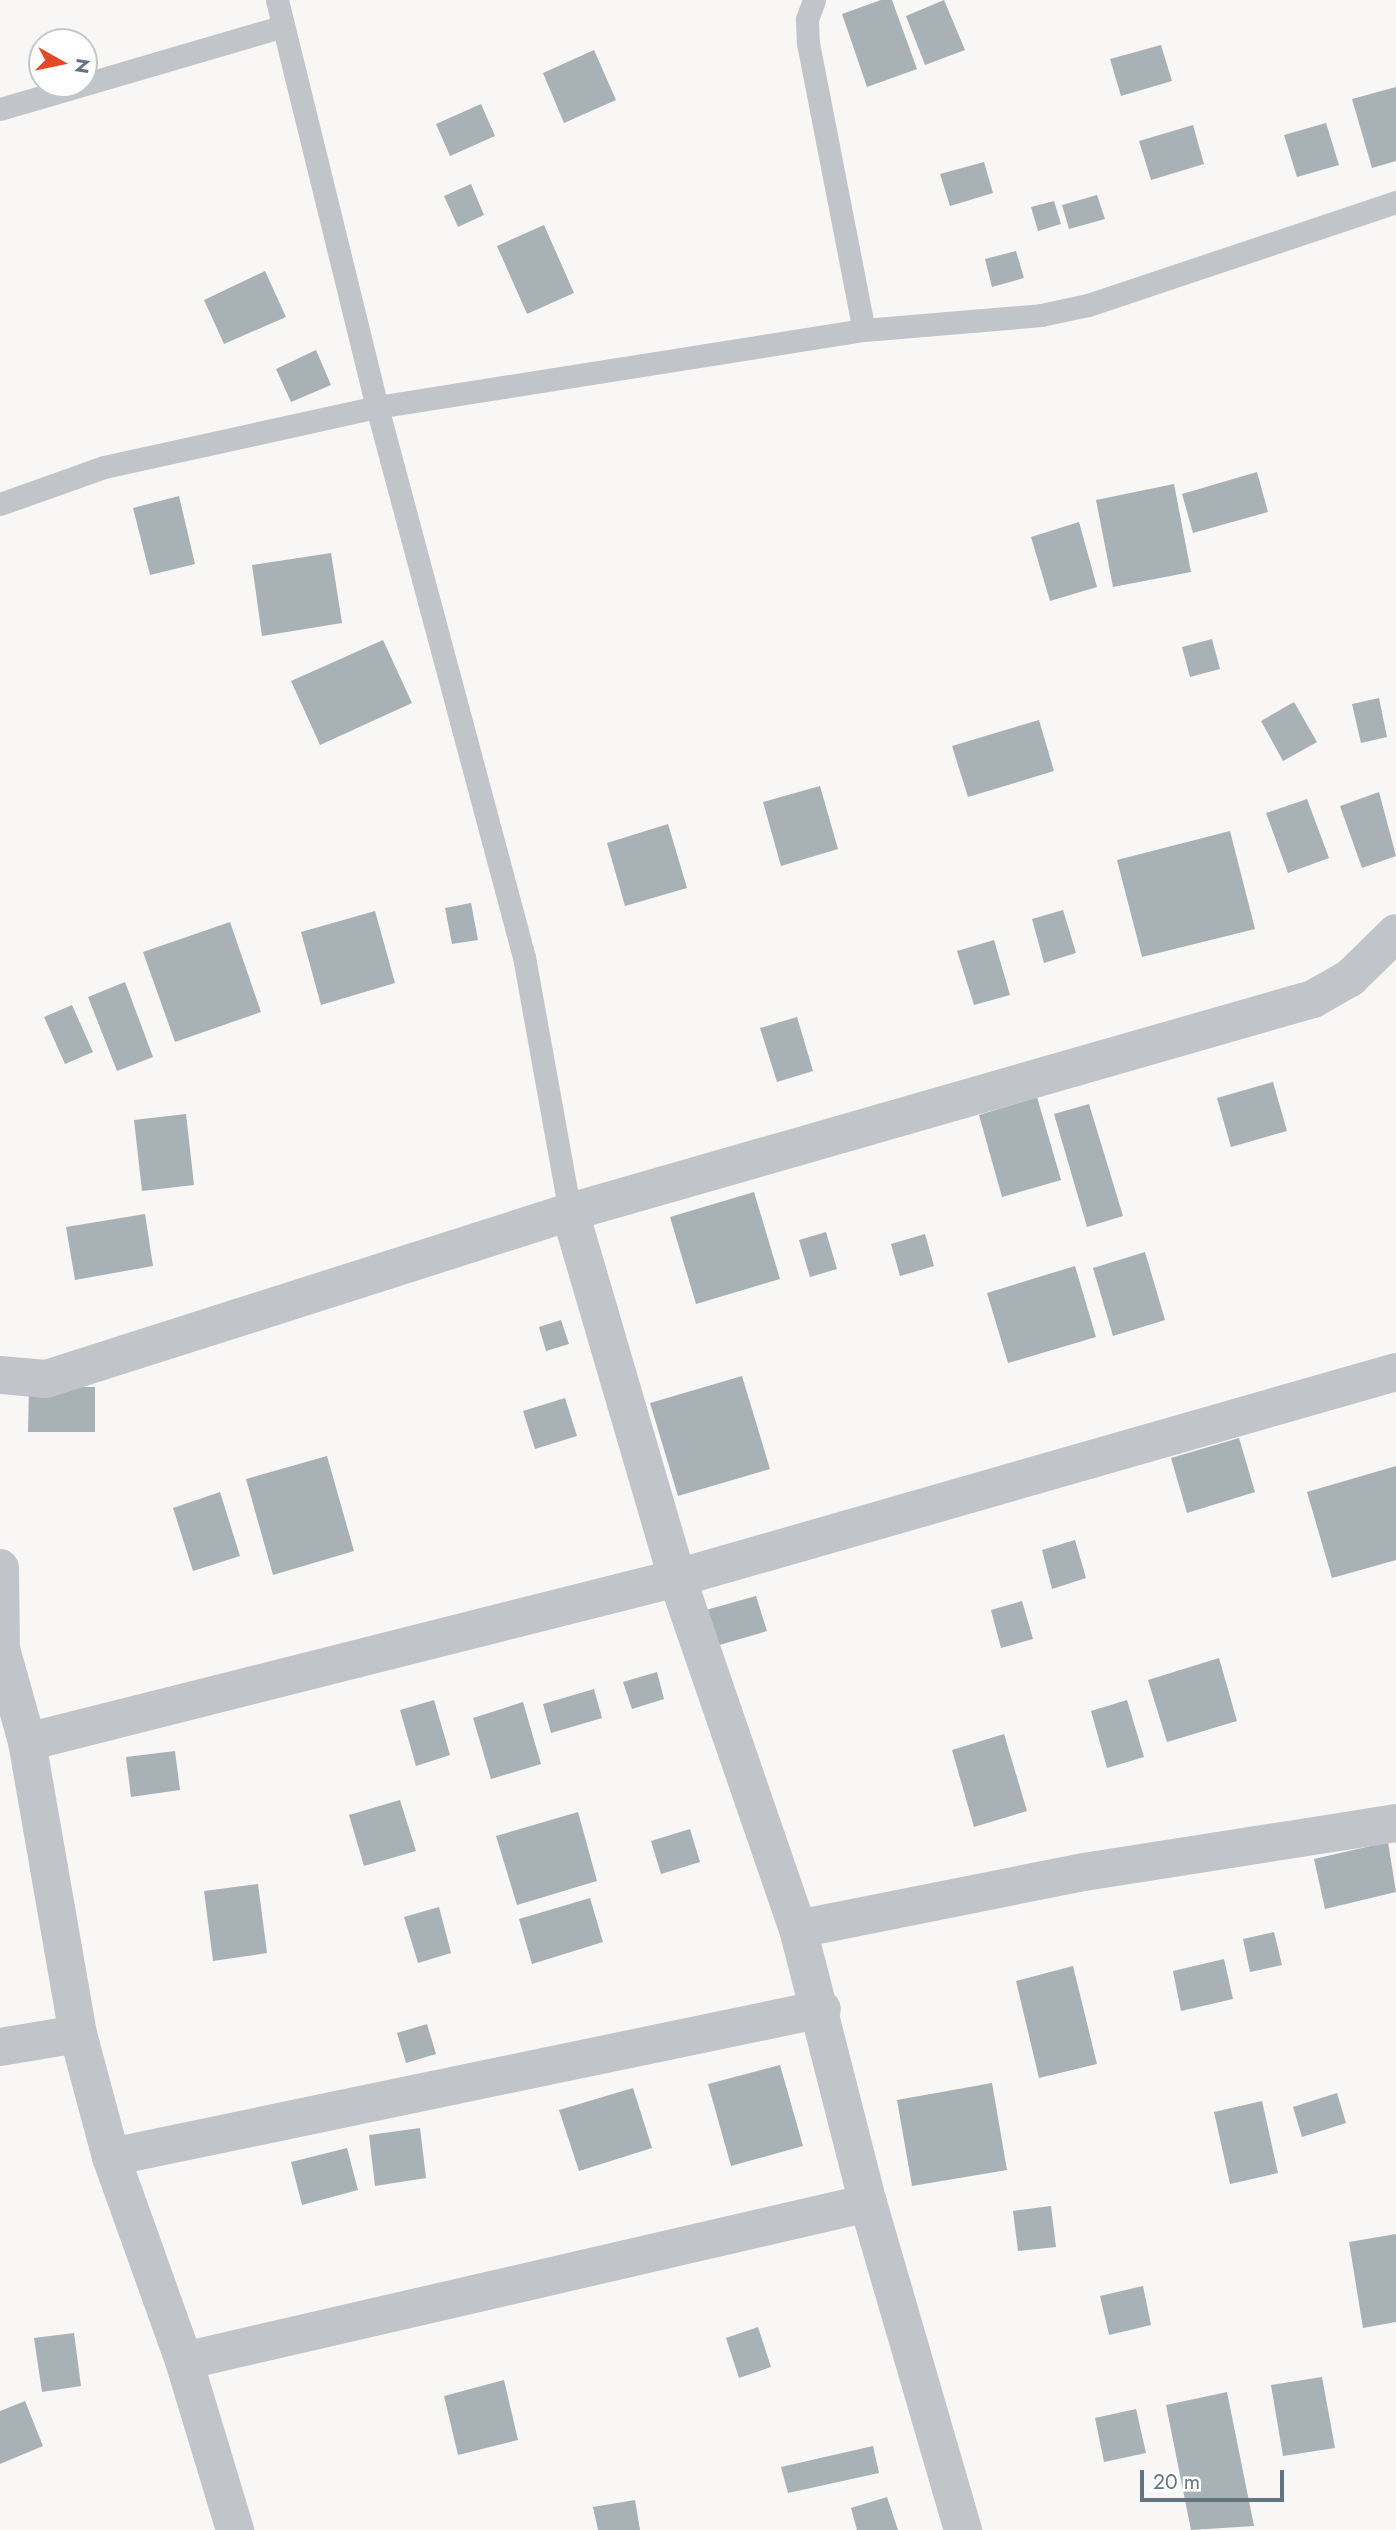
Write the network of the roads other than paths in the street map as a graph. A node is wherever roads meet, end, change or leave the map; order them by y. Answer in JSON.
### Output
{"nodes":[{"id":1,"x":276,"y":0,"type":"edge"},
{"id":2,"x":814,"y":0,"type":"edge"},
{"id":3,"x":283,"y":26,"type":"junction"},
{"id":4,"x":0,"y":109,"type":"edge"},
{"id":5,"x":1396,"y":202,"type":"edge"},
{"id":6,"x":864,"y":330,"type":"junction"},
{"id":7,"x":377,"y":407,"type":"junction"},
{"id":8,"x":0,"y":503,"type":"edge"},
{"id":9,"x":1396,"y":933,"type":"edge"},
{"id":10,"x":570,"y":1212,"type":"junction"},
{"id":11,"x":1396,"y":1372,"type":"edge"},
{"id":12,"x":0,"y":1375,"type":"edge"},
{"id":13,"x":0,"y":1568,"type":"edge"},
{"id":14,"x":677,"y":1578,"type":"junction"},
{"id":15,"x":0,"y":1645,"type":"edge"},
{"id":16,"x":27,"y":1742,"type":"junction"},
{"id":17,"x":1396,"y":1822,"type":"edge"},
{"id":18,"x":799,"y":1929,"type":"junction"},
{"id":19,"x":822,"y":2009,"type":"junction"},
{"id":20,"x":78,"y":2034,"type":"junction"},
{"id":21,"x":0,"y":2047,"type":"edge"},
{"id":22,"x":111,"y":2158,"type":"junction"},
{"id":23,"x":868,"y":2203,"type":"junction"},
{"id":24,"x":184,"y":2361,"type":"junction"},
{"id":25,"x":235,"y":2530,"type":"edge"},
{"id":26,"x":963,"y":2530,"type":"edge"}],
"edges":[{"from":1,"to":3,"type":"lane"},
{"from":2,"to":6,"type":"lane"},
{"from":3,"to":4,"type":"lane"},
{"from":3,"to":7,"type":"lane"},
{"from":5,"to":6,"type":"lane"},
{"from":6,"to":7,"type":"lane"},
{"from":7,"to":8,"type":"lane"},
{"from":7,"to":10,"type":"lane"},
{"from":9,"to":10,"type":"street"},
{"from":10,"to":12,"type":"street"},
{"from":10,"to":14,"type":"street"},
{"from":11,"to":14,"type":"street"},
{"from":13,"to":15,"type":"street"},
{"from":14,"to":16,"type":"street"},
{"from":14,"to":18,"type":"street"},
{"from":15,"to":16,"type":"street"},
{"from":16,"to":20,"type":"street"},
{"from":17,"to":18,"type":"street"},
{"from":18,"to":19,"type":"street"},
{"from":19,"to":22,"type":"street"},
{"from":19,"to":23,"type":"street"},
{"from":20,"to":21,"type":"street"},
{"from":20,"to":22,"type":"street"},
{"from":22,"to":24,"type":"street"},
{"from":23,"to":24,"type":"street"},
{"from":23,"to":26,"type":"street"},
{"from":24,"to":25,"type":"street"}]}
